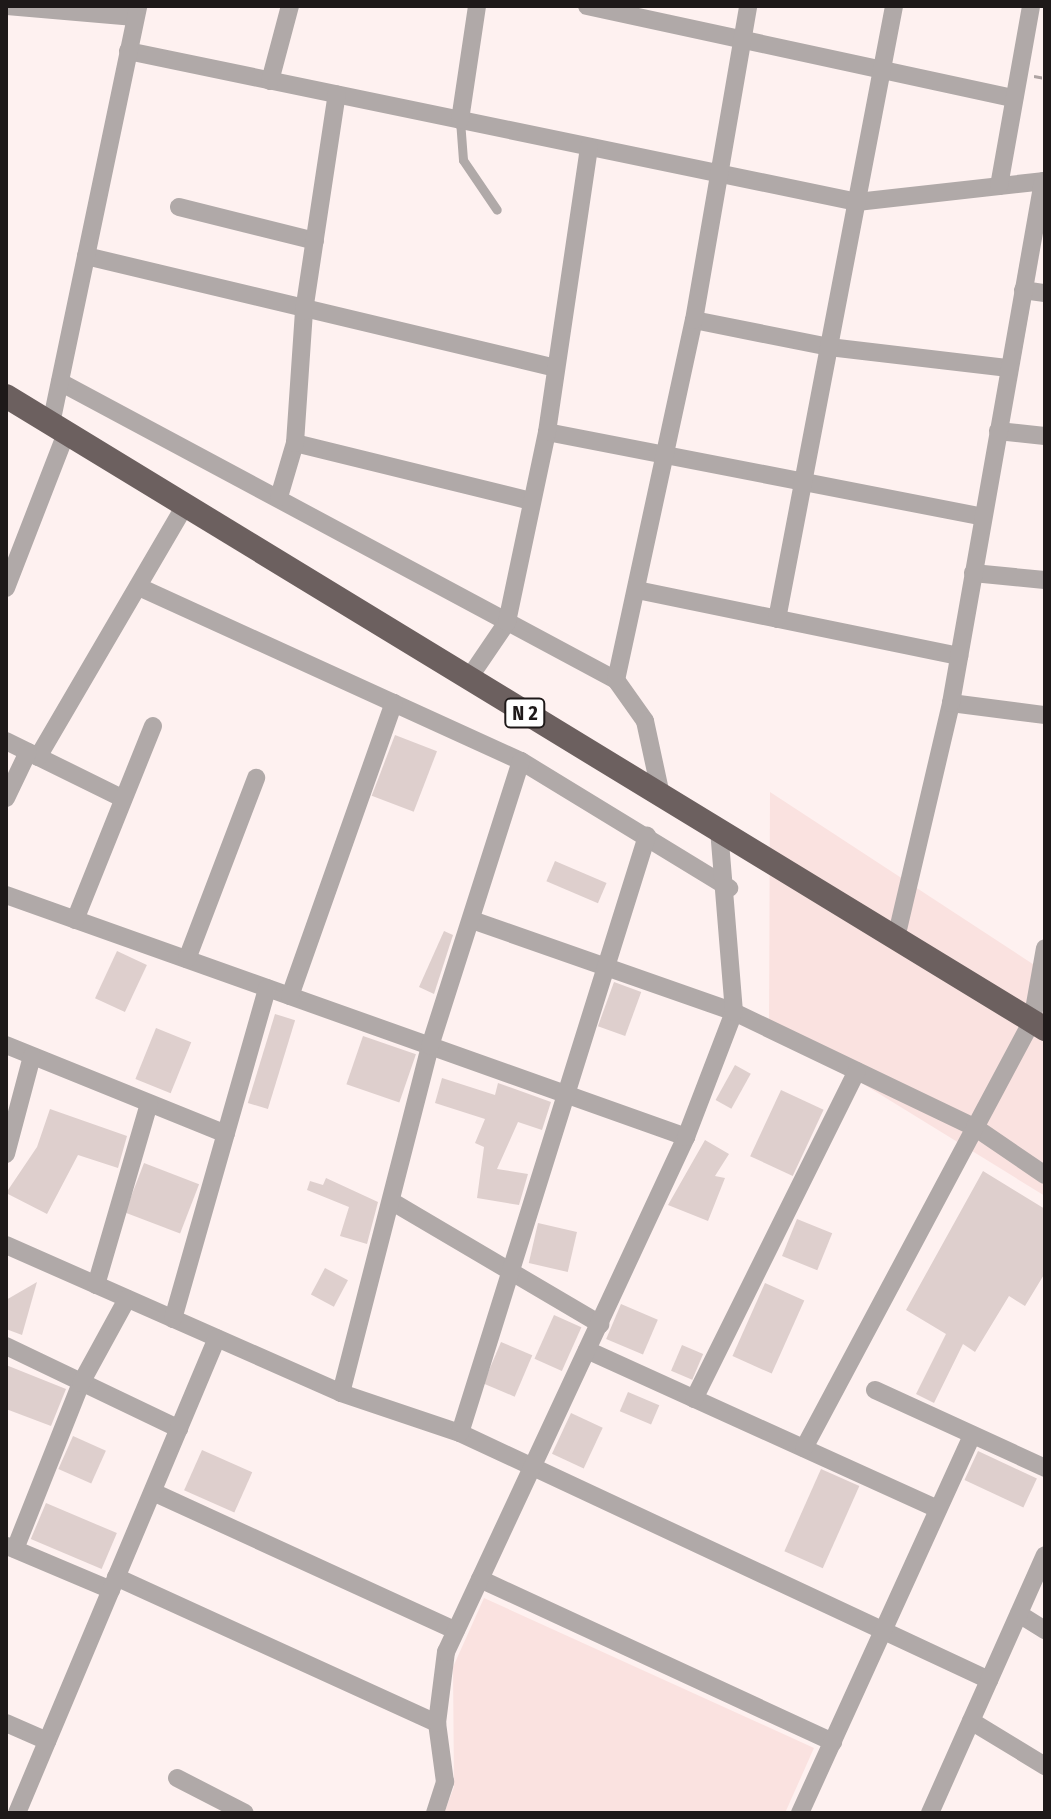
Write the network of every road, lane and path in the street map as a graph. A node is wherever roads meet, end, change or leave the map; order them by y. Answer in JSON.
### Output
{"nodes":[{"id":1,"x":7,"y":6,"type":"edge"},
{"id":2,"x":290,"y":6,"type":"edge"},
{"id":3,"x":477,"y":6,"type":"edge"},
{"id":4,"x":587,"y":6,"type":"edge"},
{"id":5,"x":748,"y":6,"type":"edge"},
{"id":6,"x":894,"y":6,"type":"edge"},
{"id":7,"x":1031,"y":6,"type":"edge"},
{"id":8,"x":136,"y":12,"type":"edge"},
{"id":9,"x":741,"y":39,"type":"junction"},
{"id":10,"x":128,"y":51,"type":"junction"},
{"id":11,"x":882,"y":69,"type":"junction"},
{"id":12,"x":270,"y":81,"type":"junction"},
{"id":13,"x":337,"y":94,"type":"junction"},
{"id":14,"x":1014,"y":98,"type":"junction"},
{"id":15,"x":460,"y":120,"type":"junction"},
{"id":16,"x":589,"y":147,"type":"junction"},
{"id":17,"x":720,"y":174,"type":"junction"},
{"id":18,"x":1044,"y":181,"type":"edge"},
{"id":19,"x":999,"y":186,"type":"junction"},
{"id":20,"x":857,"y":202,"type":"junction"},
{"id":21,"x":179,"y":207,"type":"dead end"},
{"id":22,"x":497,"y":210,"type":"dead end"},
{"id":23,"x":315,"y":241,"type":"junction"},
{"id":24,"x":86,"y":256,"type":"junction"},
{"id":25,"x":1023,"y":290,"type":"junction"},
{"id":26,"x":1045,"y":293,"type":"edge"},
{"id":27,"x":304,"y":311,"type":"junction"},
{"id":28,"x":694,"y":320,"type":"junction"},
{"id":29,"x":829,"y":347,"type":"junction"},
{"id":30,"x":556,"y":368,"type":"junction"},
{"id":31,"x":1009,"y":368,"type":"junction"},
{"id":32,"x":60,"y":382,"type":"junction"},
{"id":33,"x":6,"y":396,"type":"edge"},
{"id":34,"x":58,"y":428,"type":"junction"},
{"id":35,"x":998,"y":431,"type":"junction"},
{"id":36,"x":547,"y":432,"type":"junction"},
{"id":37,"x":1045,"y":436,"type":"edge"},
{"id":38,"x":295,"y":443,"type":"junction"},
{"id":39,"x":667,"y":454,"type":"junction"},
{"id":40,"x":804,"y":481,"type":"junction"},
{"id":41,"x":279,"y":497,"type":"junction"},
{"id":42,"x":532,"y":501,"type":"junction"},
{"id":43,"x":185,"y":505,"type":"junction"},
{"id":44,"x":983,"y":517,"type":"junction"},
{"id":45,"x":973,"y":573,"type":"junction"},
{"id":46,"x":1045,"y":580,"type":"edge"},
{"id":47,"x":139,"y":587,"type":"junction"},
{"id":48,"x":6,"y":588,"type":"edge"},
{"id":49,"x":637,"y":590,"type":"junction"},
{"id":50,"x":777,"y":619,"type":"junction"},
{"id":51,"x":507,"y":622,"type":"junction"},
{"id":52,"x":959,"y":656,"type":"junction"},
{"id":53,"x":469,"y":678,"type":"junction"},
{"id":54,"x":616,"y":680,"type":"junction"},
{"id":55,"x":394,"y":703,"type":"junction"},
{"id":56,"x":951,"y":703,"type":"junction"},
{"id":57,"x":1045,"y":715,"type":"edge"},
{"id":58,"x":153,"y":726,"type":"dead end"},
{"id":59,"x":6,"y":741,"type":"edge"},
{"id":60,"x":33,"y":754,"type":"junction"},
{"id":61,"x":521,"y":761,"type":"junction"},
{"id":62,"x":256,"y":778,"type":"dead end"},
{"id":63,"x":661,"y":795,"type":"junction"},
{"id":64,"x":6,"y":798,"type":"edge"},
{"id":65,"x":122,"y":798,"type":"junction"},
{"id":66,"x":719,"y":830,"type":"junction"},
{"id":67,"x":647,"y":836,"type":"junction"},
{"id":68,"x":729,"y":888,"type":"junction"},
{"id":69,"x":6,"y":895,"type":"edge"},
{"id":70,"x":75,"y":920,"type":"junction"},
{"id":71,"x":472,"y":920,"type":"junction"},
{"id":72,"x":896,"y":938,"type":"junction"},
{"id":73,"x":1045,"y":948,"type":"edge"},
{"id":74,"x":187,"y":959,"type":"junction"},
{"id":75,"x":605,"y":967,"type":"junction"},
{"id":76,"x":267,"y":988,"type":"junction"},
{"id":77,"x":290,"y":996,"type":"junction"},
{"id":78,"x":734,"y":1012,"type":"junction"},
{"id":79,"x":1039,"y":1025,"type":"edge"},
{"id":80,"x":6,"y":1045,"type":"edge"},
{"id":81,"x":430,"y":1046,"type":"junction"},
{"id":82,"x":32,"y":1056,"type":"junction"},
{"id":83,"x":857,"y":1071,"type":"junction"},
{"id":84,"x":565,"y":1094,"type":"junction"},
{"id":85,"x":149,"y":1104,"type":"junction"},
{"id":86,"x":976,"y":1128,"type":"junction"},
{"id":87,"x":226,"y":1134,"type":"junction"},
{"id":88,"x":686,"y":1137,"type":"junction"},
{"id":89,"x":6,"y":1154,"type":"edge"},
{"id":90,"x":1045,"y":1175,"type":"edge"},
{"id":91,"x":391,"y":1201,"type":"junction"},
{"id":92,"x":6,"y":1245,"type":"edge"},
{"id":93,"x":509,"y":1270,"type":"junction"},
{"id":94,"x":96,"y":1285,"type":"junction"},
{"id":95,"x":127,"y":1299,"type":"junction"},
{"id":96,"x":173,"y":1319,"type":"junction"},
{"id":97,"x":600,"y":1324,"type":"junction"},
{"id":98,"x":217,"y":1338,"type":"junction"},
{"id":99,"x":6,"y":1346,"type":"edge"},
{"id":100,"x":587,"y":1350,"type":"junction"},
{"id":101,"x":81,"y":1383,"type":"junction"},
{"id":102,"x":875,"y":1390,"type":"dead end"},
{"id":103,"x":341,"y":1393,"type":"junction"},
{"id":104,"x":694,"y":1399,"type":"junction"},
{"id":105,"x":179,"y":1429,"type":"junction"},
{"id":106,"x":460,"y":1433,"type":"junction"},
{"id":107,"x":972,"y":1435,"type":"junction"},
{"id":108,"x":804,"y":1448,"type":"junction"},
{"id":109,"x":533,"y":1467,"type":"junction"},
{"id":110,"x":1045,"y":1468,"type":"edge"},
{"id":111,"x":153,"y":1492,"type":"junction"},
{"id":112,"x":938,"y":1509,"type":"junction"},
{"id":113,"x":10,"y":1547,"type":"edge"},
{"id":114,"x":1045,"y":1555,"type":"edge"},
{"id":115,"x":480,"y":1579,"type":"junction"},
{"id":116,"x":114,"y":1583,"type":"junction"},
{"id":117,"x":1019,"y":1614,"type":"junction"},
{"id":118,"x":883,"y":1630,"type":"junction"},
{"id":119,"x":1045,"y":1630,"type":"edge"},
{"id":120,"x":456,"y":1631,"type":"junction"},
{"id":121,"x":989,"y":1680,"type":"junction"},
{"id":122,"x":971,"y":1721,"type":"junction"},
{"id":123,"x":6,"y":1723,"type":"edge"},
{"id":124,"x":437,"y":1723,"type":"junction"},
{"id":125,"x":47,"y":1741,"type":"junction"},
{"id":126,"x":833,"y":1742,"type":"junction"},
{"id":127,"x":1045,"y":1766,"type":"edge"},
{"id":128,"x":177,"y":1778,"type":"dead end"},
{"id":129,"x":17,"y":1813,"type":"edge"},
{"id":130,"x":245,"y":1813,"type":"edge"},
{"id":131,"x":435,"y":1813,"type":"edge"},
{"id":132,"x":800,"y":1813,"type":"edge"},
{"id":133,"x":930,"y":1813,"type":"edge"}],
"edges":[{"from":1,"to":8,"type":"street"},
{"from":2,"to":12,"type":"street"},
{"from":3,"to":15,"type":"street"},
{"from":4,"to":9,"type":"street"},
{"from":5,"to":9,"type":"street"},
{"from":6,"to":11,"type":"street"},
{"from":7,"to":14,"type":"street"},
{"from":8,"to":10,"type":"street"},
{"from":9,"to":11,"type":"street"},
{"from":9,"to":17,"type":"street"},
{"from":10,"to":12,"type":"street"},
{"from":10,"to":24,"type":"street"},
{"from":11,"to":14,"type":"street"},
{"from":11,"to":20,"type":"street"},
{"from":12,"to":13,"type":"street"},
{"from":13,"to":15,"type":"street"},
{"from":13,"to":23,"type":"street"},
{"from":14,"to":19,"type":"street"},
{"from":15,"to":16,"type":"street"},
{"from":15,"to":22,"type":"lane"},
{"from":16,"to":17,"type":"street"},
{"from":16,"to":30,"type":"street"},
{"from":17,"to":20,"type":"street"},
{"from":17,"to":28,"type":"street"},
{"from":18,"to":19,"type":"street"},
{"from":18,"to":25,"type":"street"},
{"from":19,"to":20,"type":"street"},
{"from":20,"to":29,"type":"street"},
{"from":21,"to":23,"type":"street"},
{"from":23,"to":27,"type":"street"},
{"from":24,"to":27,"type":"street"},
{"from":24,"to":32,"type":"street"},
{"from":25,"to":26,"type":"street"},
{"from":25,"to":31,"type":"street"},
{"from":27,"to":30,"type":"street"},
{"from":27,"to":38,"type":"street"},
{"from":28,"to":29,"type":"street"},
{"from":28,"to":39,"type":"street"},
{"from":29,"to":31,"type":"street"},
{"from":29,"to":40,"type":"street"},
{"from":30,"to":36,"type":"street"},
{"from":31,"to":35,"type":"street"},
{"from":32,"to":34,"type":"street"},
{"from":32,"to":41,"type":"street"},
{"from":33,"to":34,"type":"highway","number":"N 2"},
{"from":34,"to":43,"type":"highway","number":"N 2"},
{"from":34,"to":48,"type":"street"},
{"from":35,"to":37,"type":"street"},
{"from":35,"to":44,"type":"street"},
{"from":36,"to":39,"type":"street"},
{"from":36,"to":42,"type":"street"},
{"from":38,"to":41,"type":"street"},
{"from":38,"to":42,"type":"street"},
{"from":39,"to":40,"type":"street"},
{"from":39,"to":49,"type":"street"},
{"from":40,"to":44,"type":"street"},
{"from":40,"to":50,"type":"street"},
{"from":41,"to":51,"type":"street"},
{"from":42,"to":51,"type":"street"},
{"from":43,"to":47,"type":"street"},
{"from":43,"to":53,"type":"highway","number":"N 2"},
{"from":44,"to":45,"type":"street"},
{"from":45,"to":46,"type":"street"},
{"from":45,"to":52,"type":"street"},
{"from":47,"to":55,"type":"street"},
{"from":47,"to":60,"type":"street"},
{"from":49,"to":50,"type":"street"},
{"from":49,"to":54,"type":"street"},
{"from":50,"to":52,"type":"street"},
{"from":51,"to":53,"type":"street"},
{"from":51,"to":54,"type":"street"},
{"from":52,"to":56,"type":"street"},
{"from":53,"to":63,"type":"highway","number":"N 2"},
{"from":54,"to":63,"type":"street"},
{"from":55,"to":61,"type":"street"},
{"from":55,"to":77,"type":"street"},
{"from":56,"to":57,"type":"street"},
{"from":56,"to":72,"type":"street"},
{"from":58,"to":65,"type":"street"},
{"from":59,"to":60,"type":"street"},
{"from":60,"to":64,"type":"street"},
{"from":60,"to":65,"type":"street"},
{"from":61,"to":67,"type":"street"},
{"from":61,"to":71,"type":"street"},
{"from":62,"to":74,"type":"street"},
{"from":63,"to":66,"type":"highway","number":"N 2"},
{"from":65,"to":70,"type":"street"},
{"from":66,"to":68,"type":"street"},
{"from":66,"to":72,"type":"highway","number":"N 2"},
{"from":67,"to":68,"type":"street"},
{"from":67,"to":75,"type":"street"},
{"from":68,"to":78,"type":"street"},
{"from":69,"to":70,"type":"street"},
{"from":70,"to":74,"type":"street"},
{"from":71,"to":75,"type":"street"},
{"from":71,"to":81,"type":"street"},
{"from":72,"to":79,"type":"highway","number":"N 2"},
{"from":73,"to":79,"type":"street"},
{"from":74,"to":76,"type":"street"},
{"from":75,"to":78,"type":"street"},
{"from":75,"to":84,"type":"street"},
{"from":76,"to":77,"type":"street"},
{"from":76,"to":87,"type":"street"},
{"from":77,"to":81,"type":"street"},
{"from":78,"to":83,"type":"street"},
{"from":78,"to":88,"type":"street"},
{"from":79,"to":86,"type":"street"},
{"from":80,"to":82,"type":"street"},
{"from":81,"to":84,"type":"street"},
{"from":81,"to":91,"type":"street"},
{"from":82,"to":85,"type":"street"},
{"from":82,"to":89,"type":"street"},
{"from":83,"to":86,"type":"street"},
{"from":83,"to":104,"type":"street"},
{"from":84,"to":88,"type":"street"},
{"from":84,"to":93,"type":"street"},
{"from":85,"to":87,"type":"street"},
{"from":85,"to":94,"type":"street"},
{"from":86,"to":90,"type":"street"},
{"from":86,"to":108,"type":"street"},
{"from":87,"to":96,"type":"street"},
{"from":88,"to":97,"type":"street"},
{"from":91,"to":93,"type":"street"},
{"from":91,"to":103,"type":"street"},
{"from":92,"to":94,"type":"street"},
{"from":93,"to":97,"type":"street"},
{"from":93,"to":106,"type":"street"},
{"from":94,"to":95,"type":"street"},
{"from":95,"to":96,"type":"street"},
{"from":95,"to":101,"type":"street"},
{"from":96,"to":98,"type":"street"},
{"from":97,"to":100,"type":"street"},
{"from":98,"to":103,"type":"street"},
{"from":98,"to":105,"type":"street"},
{"from":99,"to":101,"type":"street"},
{"from":100,"to":104,"type":"street"},
{"from":100,"to":109,"type":"street"},
{"from":101,"to":105,"type":"street"},
{"from":101,"to":113,"type":"street"},
{"from":102,"to":107,"type":"street"},
{"from":103,"to":106,"type":"street"},
{"from":104,"to":108,"type":"street"},
{"from":105,"to":111,"type":"street"},
{"from":106,"to":109,"type":"street"},
{"from":107,"to":110,"type":"street"},
{"from":107,"to":112,"type":"street"},
{"from":108,"to":112,"type":"street"},
{"from":109,"to":115,"type":"street"},
{"from":109,"to":118,"type":"street"},
{"from":111,"to":116,"type":"street"},
{"from":111,"to":120,"type":"street"},
{"from":112,"to":118,"type":"street"},
{"from":113,"to":116,"type":"street"},
{"from":114,"to":117,"type":"street"},
{"from":115,"to":120,"type":"street"},
{"from":115,"to":126,"type":"street"},
{"from":116,"to":124,"type":"street"},
{"from":116,"to":125,"type":"street"},
{"from":117,"to":119,"type":"street"},
{"from":117,"to":121,"type":"street"},
{"from":118,"to":121,"type":"street"},
{"from":118,"to":126,"type":"street"},
{"from":120,"to":124,"type":"street"},
{"from":121,"to":122,"type":"street"},
{"from":122,"to":127,"type":"street"},
{"from":122,"to":133,"type":"street"},
{"from":123,"to":125,"type":"street"},
{"from":124,"to":131,"type":"street"},
{"from":125,"to":129,"type":"street"},
{"from":126,"to":132,"type":"street"},
{"from":128,"to":130,"type":"street"}]}
